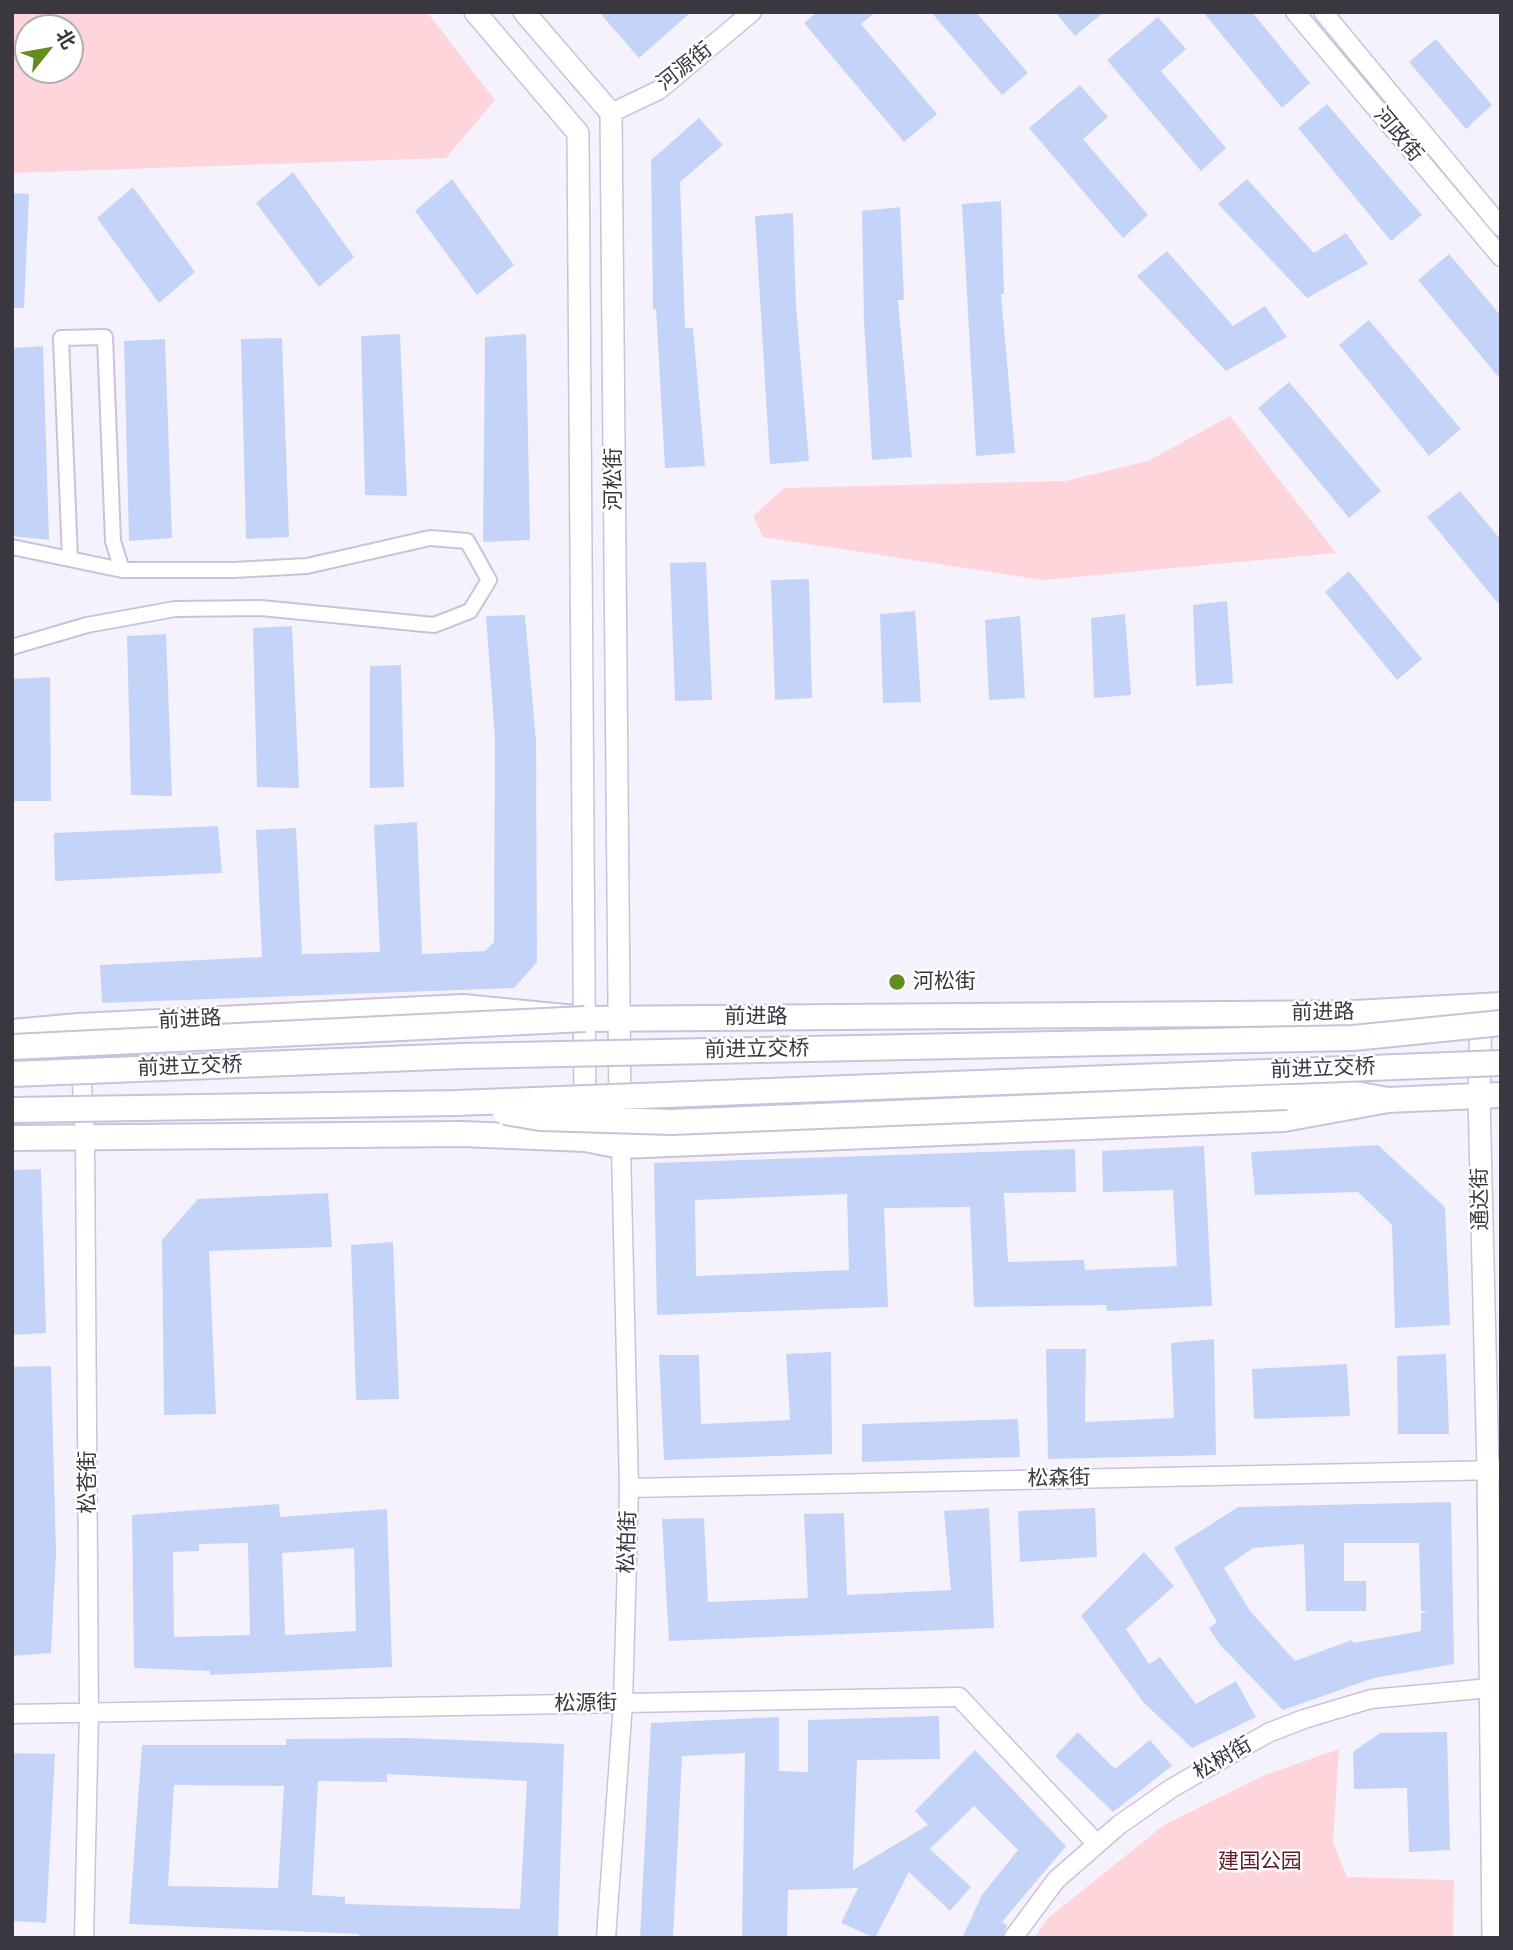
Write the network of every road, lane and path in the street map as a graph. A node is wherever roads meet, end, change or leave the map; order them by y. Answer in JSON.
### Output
{"nodes":[{"id":1,"x":475,"y":12,"type":"edge"},
{"id":2,"x":524,"y":12,"type":"edge"},
{"id":3,"x":752,"y":12,"type":"edge"},
{"id":4,"x":1295,"y":12,"type":"edge"},
{"id":5,"x":1323,"y":12,"type":"edge"},
{"id":6,"x":611,"y":113,"type":"junction"},
{"id":7,"x":1501,"y":227,"type":"edge"},
{"id":8,"x":1501,"y":257,"type":"edge"},
{"id":9,"x":12,"y":547,"type":"edge"},
{"id":10,"x":70,"y":559,"type":"junction"},
{"id":11,"x":122,"y":570,"type":"junction"},
{"id":12,"x":12,"y":647,"type":"edge"},
{"id":13,"x":1494,"y":1002,"type":"edge"},
{"id":14,"x":618,"y":1018,"type":"junction"},
{"id":15,"x":585,"y":1019,"type":"junction"},
{"id":16,"x":1501,"y":1023,"type":"edge"},
{"id":17,"x":79,"y":1026,"type":"junction"},
{"id":18,"x":12,"y":1032,"type":"edge"},
{"id":19,"x":12,"y":1047,"type":"edge"},
{"id":20,"x":1501,"y":1063,"type":"edge"},
{"id":21,"x":12,"y":1074,"type":"edge"},
{"id":22,"x":1490,"y":1096,"type":"edge"},
{"id":23,"x":1388,"y":1100,"type":"junction"},
{"id":24,"x":456,"y":1103,"type":"junction"},
{"id":25,"x":12,"y":1110,"type":"edge"},
{"id":26,"x":85,"y":1137,"type":"junction"},
{"id":27,"x":12,"y":1138,"type":"edge"},
{"id":28,"x":585,"y":1139,"type":"junction"},
{"id":29,"x":621,"y":1146,"type":"junction"},
{"id":30,"x":1494,"y":1470,"type":"edge"},
{"id":31,"x":629,"y":1488,"type":"junction"},
{"id":32,"x":1495,"y":1687,"type":"edge"},
{"id":33,"x":623,"y":1703,"type":"junction"},
{"id":34,"x":89,"y":1712,"type":"junction"},
{"id":35,"x":12,"y":1714,"type":"edge"},
{"id":36,"x":1096,"y":1843,"type":"junction"},
{"id":37,"x":84,"y":1938,"type":"edge"},
{"id":38,"x":606,"y":1938,"type":"edge"},
{"id":39,"x":1013,"y":1938,"type":"edge"},
{"id":40,"x":1493,"y":1938,"type":"edge"}],
"edges":[{"from":1,"to":15,"type":"main road","name":"河松街"},
{"from":2,"to":6,"type":"main road"},
{"from":3,"to":6,"type":"street","name":"河源街"},
{"from":4,"to":8,"type":"street","name":"河政街"},
{"from":5,"to":7,"type":"street","name":"河政街"},
{"from":6,"to":14,"type":"main road","name":"河松街"},
{"from":9,"to":10,"type":"street"},
{"from":10,"to":11,"type":"street"},
{"from":10,"to":11,"type":"street"},
{"from":11,"to":12,"type":"street"},
{"from":13,"to":14,"type":"highway","name":"前进路"},
{"from":13,"to":22,"type":"main road","name":"通达街"},
{"from":14,"to":15,"type":"highway","name":"前进路"},
{"from":14,"to":29,"type":"main road","name":"河松街"},
{"from":15,"to":17,"type":"highway","name":"前进路"},
{"from":15,"to":19,"type":"highway","bridge":true},
{"from":15,"to":28,"type":"main road","name":"河松街"},
{"from":16,"to":21,"type":"highway","name":"前进立交桥","bridge":true},
{"from":17,"to":18,"type":"highway","name":"前进路"},
{"from":17,"to":26,"type":"street","name":"松苍街"},
{"from":20,"to":24,"type":"highway","name":"前进立交桥","bridge":true},
{"from":22,"to":23,"type":"highway"},
{"from":22,"to":30,"type":"main road","name":"通达街"},
{"from":23,"to":24,"type":"highway","bridge":true},
{"from":23,"to":29,"type":"highway"},
{"from":24,"to":25,"type":"highway","name":"前进立交桥","bridge":true},
{"from":26,"to":27,"type":"highway"},
{"from":26,"to":28,"type":"highway"},
{"from":26,"to":34,"type":"street","name":"松苍街"},
{"from":28,"to":29,"type":"highway"},
{"from":29,"to":31,"type":"street","name":"松柏街"},
{"from":30,"to":31,"type":"street","name":"松森街"},
{"from":30,"to":32,"type":"main road","name":"通达街"},
{"from":31,"to":33,"type":"street","name":"松柏街"},
{"from":32,"to":36,"type":"street","name":"松树街"},
{"from":32,"to":40,"type":"main road","name":"通达街"},
{"from":33,"to":34,"type":"street","name":"松源街"},
{"from":33,"to":36,"type":"street","name":"松源街"},
{"from":33,"to":38,"type":"street","name":"松柏街"},
{"from":34,"to":35,"type":"street","name":"松源街"},
{"from":34,"to":37,"type":"street","name":"松苍街"},
{"from":36,"to":39,"type":"street","name":"松树街"}]}
